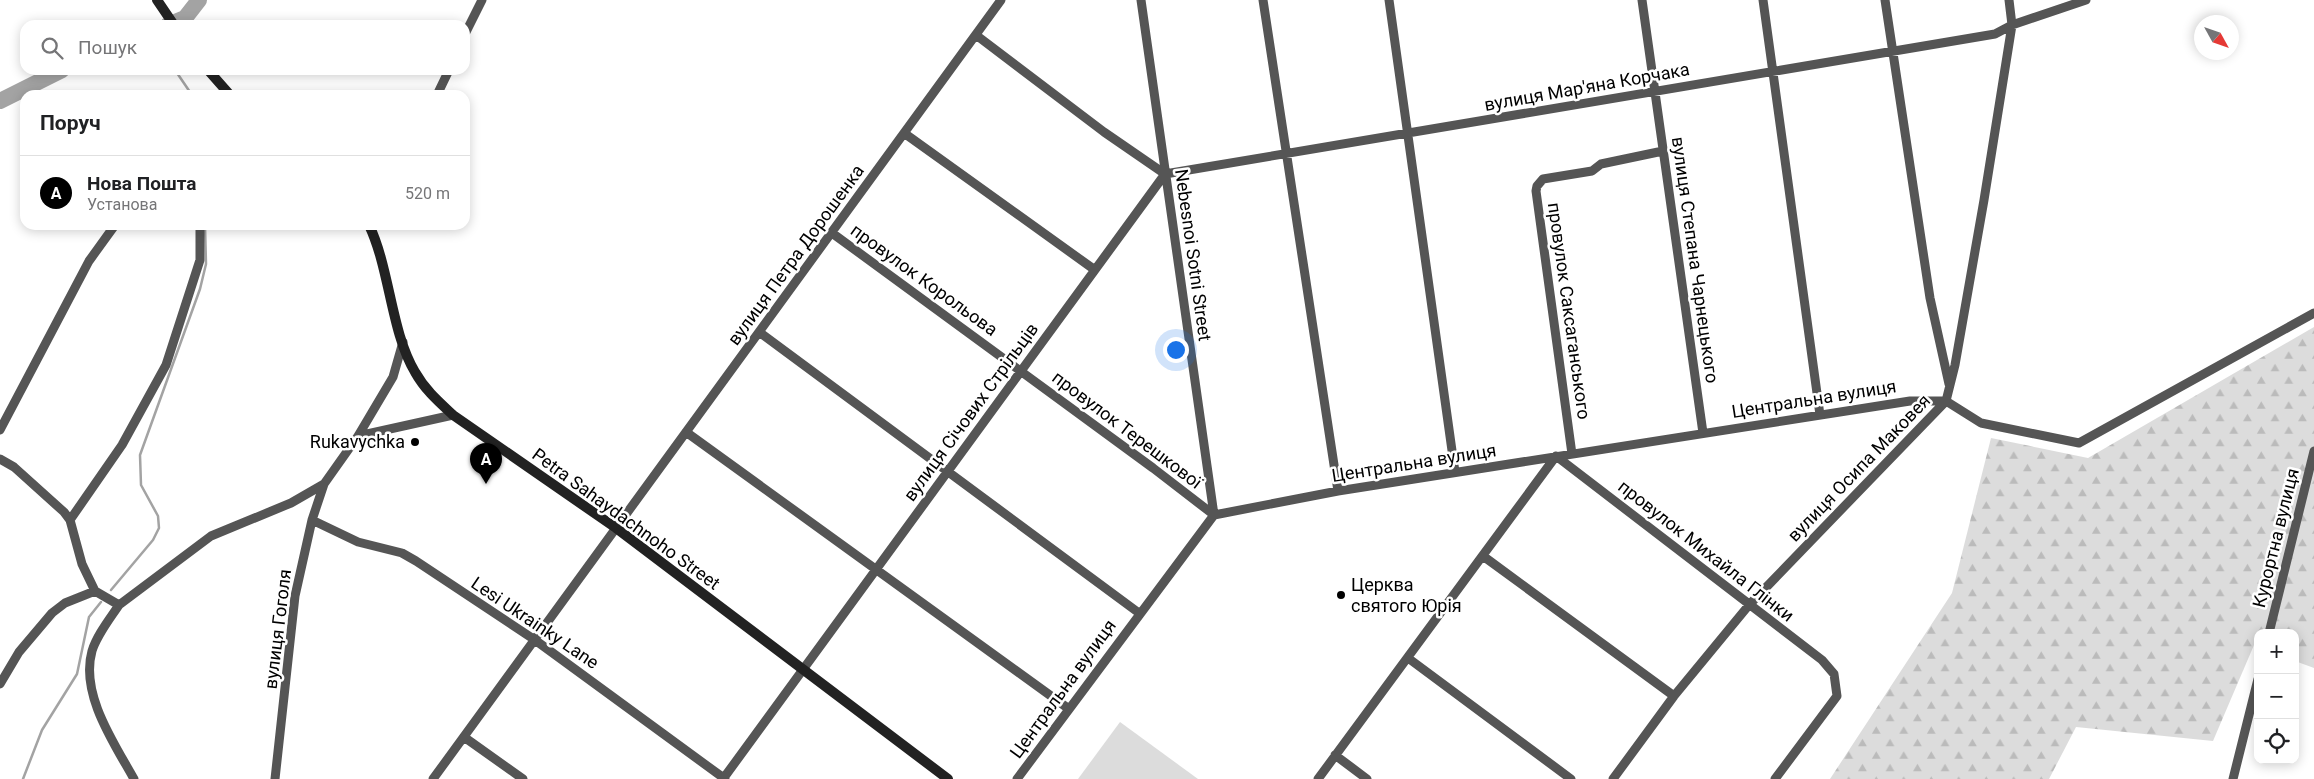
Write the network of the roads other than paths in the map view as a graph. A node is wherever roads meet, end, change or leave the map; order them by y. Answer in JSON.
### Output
{"nodes":[{"id":1,"x":157,"y":0,"type":"edge"},
{"id":2,"x":482,"y":0,"type":"edge"},
{"id":3,"x":1001,"y":0,"type":"edge"},
{"id":4,"x":1141,"y":0,"type":"edge"},
{"id":5,"x":1263,"y":0,"type":"edge"},
{"id":6,"x":1389,"y":0,"type":"edge"},
{"id":7,"x":1642,"y":0,"type":"edge"},
{"id":8,"x":1763,"y":0,"type":"edge"},
{"id":9,"x":1885,"y":0,"type":"edge"},
{"id":10,"x":2008,"y":0,"type":"edge"},
{"id":11,"x":2086,"y":0,"type":"edge"},
{"id":12,"x":171,"y":20,"type":"edge"},
{"id":13,"x":470,"y":24,"type":"edge"},
{"id":14,"x":2012,"y":25,"type":"junction"},
{"id":15,"x":976,"y":35,"type":"junction"},
{"id":16,"x":1893,"y":52,"type":"junction"},
{"id":17,"x":1773,"y":72,"type":"junction"},
{"id":18,"x":212,"y":75,"type":"edge"},
{"id":19,"x":447,"y":75,"type":"edge"},
{"id":20,"x":226,"y":90,"type":"edge"},
{"id":21,"x":440,"y":90,"type":"edge"},
{"id":22,"x":1655,"y":92,"type":"junction"},
{"id":23,"x":904,"y":133,"type":"junction"},
{"id":24,"x":1408,"y":133,"type":"junction"},
{"id":25,"x":1664,"y":151,"type":"junction"},
{"id":26,"x":1287,"y":154,"type":"junction"},
{"id":27,"x":1165,"y":174,"type":"junction"},
{"id":28,"x":111,"y":230,"type":"edge"},
{"id":29,"x":200,"y":230,"type":"edge"},
{"id":30,"x":370,"y":230,"type":"edge"},
{"id":31,"x":832,"y":233,"type":"junction"},
{"id":32,"x":1095,"y":270,"type":"junction"},
{"id":33,"x":2314,"y":313,"type":"edge"},
{"id":34,"x":759,"y":332,"type":"junction"},
{"id":35,"x":403,"y":342,"type":"junction"},
{"id":36,"x":1021,"y":371,"type":"junction"},
{"id":37,"x":1950,"y":387,"type":"junction"},
{"id":38,"x":1946,"y":401,"type":"junction"},
{"id":39,"x":453,"y":415,"type":"junction"},
{"id":40,"x":1820,"y":415,"type":"junction"},
{"id":41,"x":0,"y":430,"type":"edge"},
{"id":42,"x":686,"y":432,"type":"junction"},
{"id":43,"x":1703,"y":433,"type":"junction"},
{"id":44,"x":358,"y":436,"type":"junction"},
{"id":45,"x":2314,"y":450,"type":"edge"},
{"id":46,"x":1572,"y":454,"type":"junction"},
{"id":47,"x":1556,"y":456,"type":"junction"},
{"id":48,"x":0,"y":459,"type":"edge"},
{"id":49,"x":948,"y":472,"type":"junction"},
{"id":50,"x":1455,"y":472,"type":"junction"},
{"id":51,"x":324,"y":484,"type":"junction"},
{"id":52,"x":1338,"y":491,"type":"junction"},
{"id":53,"x":1214,"y":515,"type":"junction"},
{"id":54,"x":70,"y":520,"type":"junction"},
{"id":55,"x":312,"y":520,"type":"junction"},
{"id":56,"x":616,"y":528,"type":"junction"},
{"id":57,"x":1483,"y":556,"type":"junction"},
{"id":58,"x":876,"y":570,"type":"junction"},
{"id":59,"x":95,"y":591,"type":"junction"},
{"id":60,"x":119,"y":605,"type":"junction"},
{"id":61,"x":1749,"y":605,"type":"junction"},
{"id":62,"x":1139,"y":613,"type":"junction"},
{"id":63,"x":2270,"y":629,"type":"edge"},
{"id":64,"x":534,"y":640,"type":"junction"},
{"id":65,"x":1408,"y":658,"type":"junction"},
{"id":66,"x":803,"y":670,"type":"junction"},
{"id":67,"x":0,"y":684,"type":"edge"},
{"id":68,"x":2254,"y":695,"type":"edge"},
{"id":69,"x":1674,"y":696,"type":"junction"},
{"id":70,"x":1069,"y":709,"type":"junction"},
{"id":71,"x":464,"y":737,"type":"junction"},
{"id":72,"x":1336,"y":755,"type":"junction"},
{"id":73,"x":134,"y":779,"type":"edge"},
{"id":74,"x":275,"y":779,"type":"edge"},
{"id":75,"x":433,"y":779,"type":"edge"},
{"id":76,"x":523,"y":779,"type":"edge"},
{"id":77,"x":724,"y":779,"type":"edge"},
{"id":78,"x":948,"y":779,"type":"edge"},
{"id":79,"x":1017,"y":779,"type":"edge"},
{"id":80,"x":1318,"y":779,"type":"edge"},
{"id":81,"x":1367,"y":779,"type":"edge"},
{"id":82,"x":1571,"y":779,"type":"edge"},
{"id":83,"x":1613,"y":779,"type":"edge"},
{"id":84,"x":1775,"y":779,"type":"edge"},
{"id":85,"x":2233,"y":779,"type":"edge"}],
"edges":[{"from":1,"to":12,"type":"street"},
{"from":2,"to":13,"type":"street"},
{"from":3,"to":15,"type":"street","name":"вулиця Петра Дорошенка"},
{"from":4,"to":27,"type":"street","name":"Nebesnoi Sotni Street"},
{"from":5,"to":26,"type":"street"},
{"from":6,"to":24,"type":"street"},
{"from":7,"to":22,"type":"street","name":"вулиця Степана Чарнецького"},
{"from":8,"to":17,"type":"street"},
{"from":9,"to":16,"type":"street"},
{"from":10,"to":14,"type":"street","name":"вулиця Осипа Маковея"},
{"from":11,"to":14,"type":"street","name":"вулиця Мар'яна Корчака"},
{"from":14,"to":16,"type":"street","name":"вулиця Мар'яна Корчака"},
{"from":14,"to":37,"type":"street","name":"вулиця Осипа Маковея"},
{"from":15,"to":23,"type":"street","name":"вулиця Петра Дорошенка"},
{"from":15,"to":27,"type":"street"},
{"from":16,"to":17,"type":"street","name":"вулиця Мар'яна Корчака"},
{"from":16,"to":37,"type":"street"},
{"from":17,"to":22,"type":"street","name":"вулиця Мар'яна Корчака"},
{"from":17,"to":40,"type":"street"},
{"from":18,"to":20,"type":"street"},
{"from":19,"to":21,"type":"street"},
{"from":22,"to":24,"type":"street","name":"вулиця Мар'яна Корчака"},
{"from":22,"to":25,"type":"street","name":"вулиця Степана Чарнецького"},
{"from":23,"to":31,"type":"street","name":"вулиця Петра Дорошенка"},
{"from":23,"to":32,"type":"street"},
{"from":24,"to":26,"type":"street","name":"вулиця Мар'яна Корчака"},
{"from":24,"to":50,"type":"street"},
{"from":25,"to":43,"type":"street","name":"вулиця Степана Чарнецького"},
{"from":25,"to":46,"type":"street","name":"провулок Саксаганського"},
{"from":26,"to":27,"type":"street","name":"вулиця Мар'яна Корчака"},
{"from":26,"to":52,"type":"street"},
{"from":27,"to":32,"type":"street","name":"вулиця Січових Стрільців"},
{"from":27,"to":53,"type":"street","name":"Nebesnoi Sotni Street"},
{"from":28,"to":41,"type":"street"},
{"from":29,"to":54,"type":"street"},
{"from":30,"to":35,"type":"street","name":"Petra Sahaydachnoho Street"},
{"from":31,"to":34,"type":"street","name":"вулиця Петра Дорошенка"},
{"from":31,"to":36,"type":"street","name":"провулок Корольова"},
{"from":32,"to":36,"type":"street","name":"вулиця Січових Стрільців"},
{"from":33,"to":38,"type":"street"},
{"from":34,"to":42,"type":"street","name":"вулиця Петра Дорошенка"},
{"from":34,"to":49,"type":"street"},
{"from":35,"to":39,"type":"street","name":"Petra Sahaydachnoho Street"},
{"from":35,"to":44,"type":"street","name":"вулиця Гоголя"},
{"from":36,"to":49,"type":"street","name":"вулиця Січових Стрільців"},
{"from":36,"to":53,"type":"street","name":"провулок Терешкової"},
{"from":37,"to":38,"type":"street","name":"вулиця Осипа Маковея"},
{"from":38,"to":40,"type":"street","name":"Центральна вулиця"},
{"from":38,"to":61,"type":"street","name":"вулиця Осипа Маковея"},
{"from":39,"to":44,"type":"street"},
{"from":39,"to":56,"type":"street","name":"Petra Sahaydachnoho Street"},
{"from":40,"to":43,"type":"street","name":"Центральна вулиця"},
{"from":42,"to":56,"type":"street","name":"вулиця Петра Дорошенка"},
{"from":42,"to":58,"type":"street"},
{"from":43,"to":46,"type":"street","name":"Центральна вулиця"},
{"from":44,"to":51,"type":"street","name":"вулиця Гоголя"},
{"from":45,"to":63,"type":"street","name":"Курортна вулиця"},
{"from":46,"to":47,"type":"street","name":"Центральна вулиця"},
{"from":47,"to":50,"type":"street","name":"Центральна вулиця"},
{"from":47,"to":57,"type":"street"},
{"from":47,"to":61,"type":"street","name":"провулок Михайла Глінки"},
{"from":48,"to":54,"type":"street"},
{"from":49,"to":58,"type":"street","name":"вулиця Січових Стрільців"},
{"from":49,"to":62,"type":"street"},
{"from":50,"to":52,"type":"street","name":"Центральна вулиця"},
{"from":51,"to":55,"type":"street","name":"вулиця Гоголя"},
{"from":51,"to":60,"type":"street"},
{"from":52,"to":53,"type":"street","name":"Центральна вулиця"},
{"from":53,"to":62,"type":"street","name":"Центральна вулиця"},
{"from":54,"to":59,"type":"street"},
{"from":55,"to":64,"type":"street","name":"Lesi Ukrainky Lane"},
{"from":55,"to":74,"type":"street","name":"вулиця Гоголя"},
{"from":56,"to":64,"type":"street","name":"вулиця Петра Дорошенка"},
{"from":56,"to":66,"type":"street","name":"Petra Sahaydachnoho Street"},
{"from":57,"to":65,"type":"street"},
{"from":57,"to":69,"type":"street"},
{"from":58,"to":66,"type":"street","name":"вулиця Січових Стрільців"},
{"from":58,"to":70,"type":"street"},
{"from":59,"to":60,"type":"street"},
{"from":59,"to":67,"type":"street"},
{"from":60,"to":73,"type":"street"},
{"from":61,"to":69,"type":"street","name":"вулиця Осипа Маковея"},
{"from":61,"to":84,"type":"street","name":"провулок Михайла Глінки"},
{"from":62,"to":70,"type":"street","name":"Центральна вулиця"},
{"from":64,"to":71,"type":"street","name":"вулиця Петра Дорошенка"},
{"from":64,"to":77,"type":"street","name":"Lesi Ukrainky Lane"},
{"from":65,"to":72,"type":"street"},
{"from":65,"to":82,"type":"street"},
{"from":66,"to":77,"type":"street","name":"вулиця Січових Стрільців"},
{"from":66,"to":78,"type":"street","name":"Petra Sahaydachnoho Street"},
{"from":68,"to":85,"type":"street"},
{"from":69,"to":83,"type":"street","name":"вулиця Осипа Маковея"},
{"from":70,"to":79,"type":"street","name":"Центральна вулиця"},
{"from":71,"to":75,"type":"street","name":"вулиця Петра Дорошенка"},
{"from":71,"to":76,"type":"street"},
{"from":72,"to":80,"type":"street"},
{"from":72,"to":81,"type":"street"}]}
